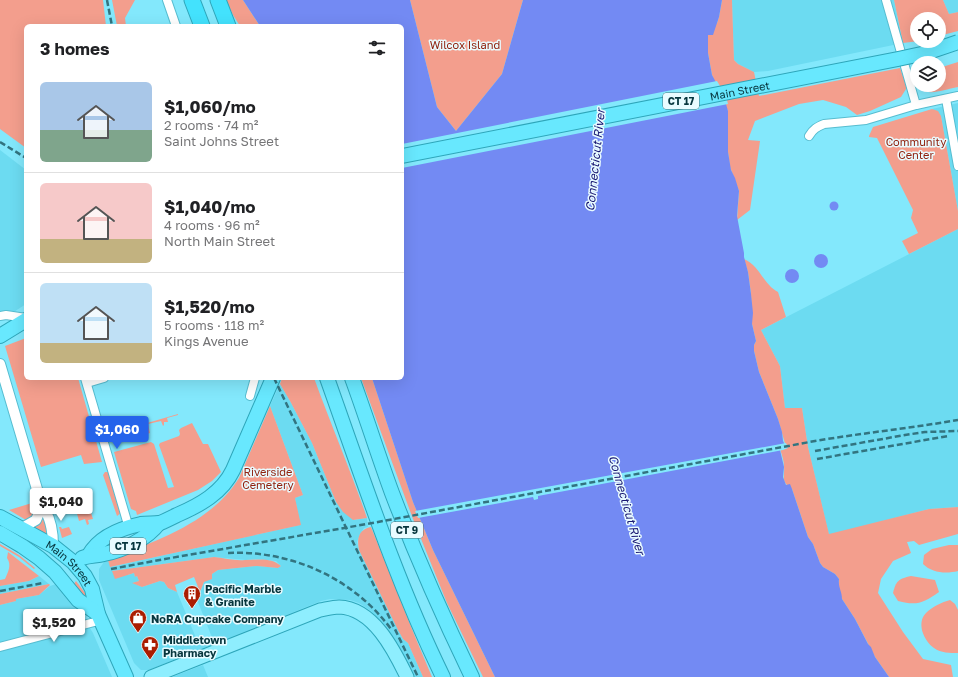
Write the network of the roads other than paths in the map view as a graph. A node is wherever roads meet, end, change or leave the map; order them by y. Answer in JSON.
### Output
{"nodes":[{"id":1,"x":166,"y":0,"type":"edge"},
{"id":2,"x":192,"y":0,"type":"edge"},
{"id":3,"x":218,"y":0,"type":"edge"},
{"id":4,"x":886,"y":0,"type":"edge"},
{"id":5,"x":175,"y":24,"type":"edge"},
{"id":6,"x":201,"y":24,"type":"edge"},
{"id":7,"x":227,"y":24,"type":"edge"},
{"id":8,"x":958,"y":42,"type":"edge"},
{"id":9,"x":958,"y":96,"type":"edge"},
{"id":10,"x":946,"y":99,"type":"junction"},
{"id":11,"x":916,"y":105,"type":"junction"},
{"id":12,"x":809,"y":136,"type":"dead end"},
{"id":13,"x":404,"y":156,"type":"edge"},
{"id":14,"x":958,"y":166,"type":"edge"},
{"id":15,"x":0,"y":316,"type":"edge"},
{"id":16,"x":24,"y":319,"type":"edge"},
{"id":17,"x":24,"y":320,"type":"edge"},
{"id":18,"x":0,"y":336,"type":"edge"},
{"id":19,"x":0,"y":364,"type":"edge"},
{"id":20,"x":254,"y":380,"type":"edge"},
{"id":21,"x":272,"y":380,"type":"edge"},
{"id":22,"x":328,"y":380,"type":"edge"},
{"id":23,"x":353,"y":380,"type":"edge"},
{"id":24,"x":86,"y":381,"type":"edge"},
{"id":25,"x":250,"y":396,"type":"dead end"},
{"id":26,"x":42,"y":506,"type":"junction"},
{"id":27,"x":0,"y":517,"type":"edge"},
{"id":28,"x":160,"y":523,"type":"junction"},
{"id":29,"x":22,"y":528,"type":"junction"},
{"id":30,"x":129,"y":528,"type":"junction"},
{"id":31,"x":0,"y":533,"type":"edge"},
{"id":32,"x":53,"y":546,"type":"junction"},
{"id":33,"x":89,"y":555,"type":"junction"},
{"id":34,"x":73,"y":562,"type":"junction"},
{"id":35,"x":55,"y":572,"type":"junction"},
{"id":36,"x":100,"y":617,"type":"junction"},
{"id":37,"x":0,"y":647,"type":"edge"},
{"id":38,"x":126,"y":677,"type":"edge"},
{"id":39,"x":151,"y":677,"type":"edge"},
{"id":40,"x":407,"y":677,"type":"edge"},
{"id":41,"x":443,"y":677,"type":"edge"},
{"id":42,"x":472,"y":677,"type":"edge"}],
"edges":[{"from":1,"to":5,"type":"street"},
{"from":2,"to":6,"type":"highway"},
{"from":3,"to":7,"type":"highway"},
{"from":4,"to":11,"type":"street"},
{"from":8,"to":13,"type":"highway","name":"Main Street","number":"CT 17","bridge":true},
{"from":9,"to":10,"type":"street"},
{"from":10,"to":11,"type":"street"},
{"from":10,"to":14,"type":"street"},
{"from":11,"to":12,"type":"street"},
{"from":15,"to":16,"type":"street"},
{"from":17,"to":18,"type":"highway"},
{"from":19,"to":26,"type":"street"},
{"from":20,"to":25,"type":"street"},
{"from":21,"to":28,"type":"highway","number":"CT 17"},
{"from":22,"to":41,"type":"highway","number":"CT 9"},
{"from":23,"to":42,"type":"highway","number":"CT 9"},
{"from":24,"to":30,"type":"street"},
{"from":26,"to":29,"type":"street"},
{"from":26,"to":32,"type":"street"},
{"from":27,"to":29,"type":"highway","name":"Main Street"},
{"from":28,"to":30,"type":"highway","number":"CT 17"},
{"from":28,"to":33,"type":"highway","number":"CT 17"},
{"from":29,"to":32,"type":"highway","name":"Main Street"},
{"from":30,"to":33,"type":"highway","number":"CT 17"},
{"from":31,"to":35,"type":"highway","name":"Main Street"},
{"from":32,"to":34,"type":"highway","name":"Main Street"},
{"from":33,"to":34,"type":"highway","number":"CT 17"},
{"from":34,"to":35,"type":"highway","number":"CT 17"},
{"from":34,"to":36,"type":"highway","name":"Main Street"},
{"from":35,"to":36,"type":"highway","name":"Main Street"},
{"from":36,"to":37,"type":"street"},
{"from":36,"to":38,"type":"highway","name":"Main Street"},
{"from":39,"to":40,"type":"main road"}]}
